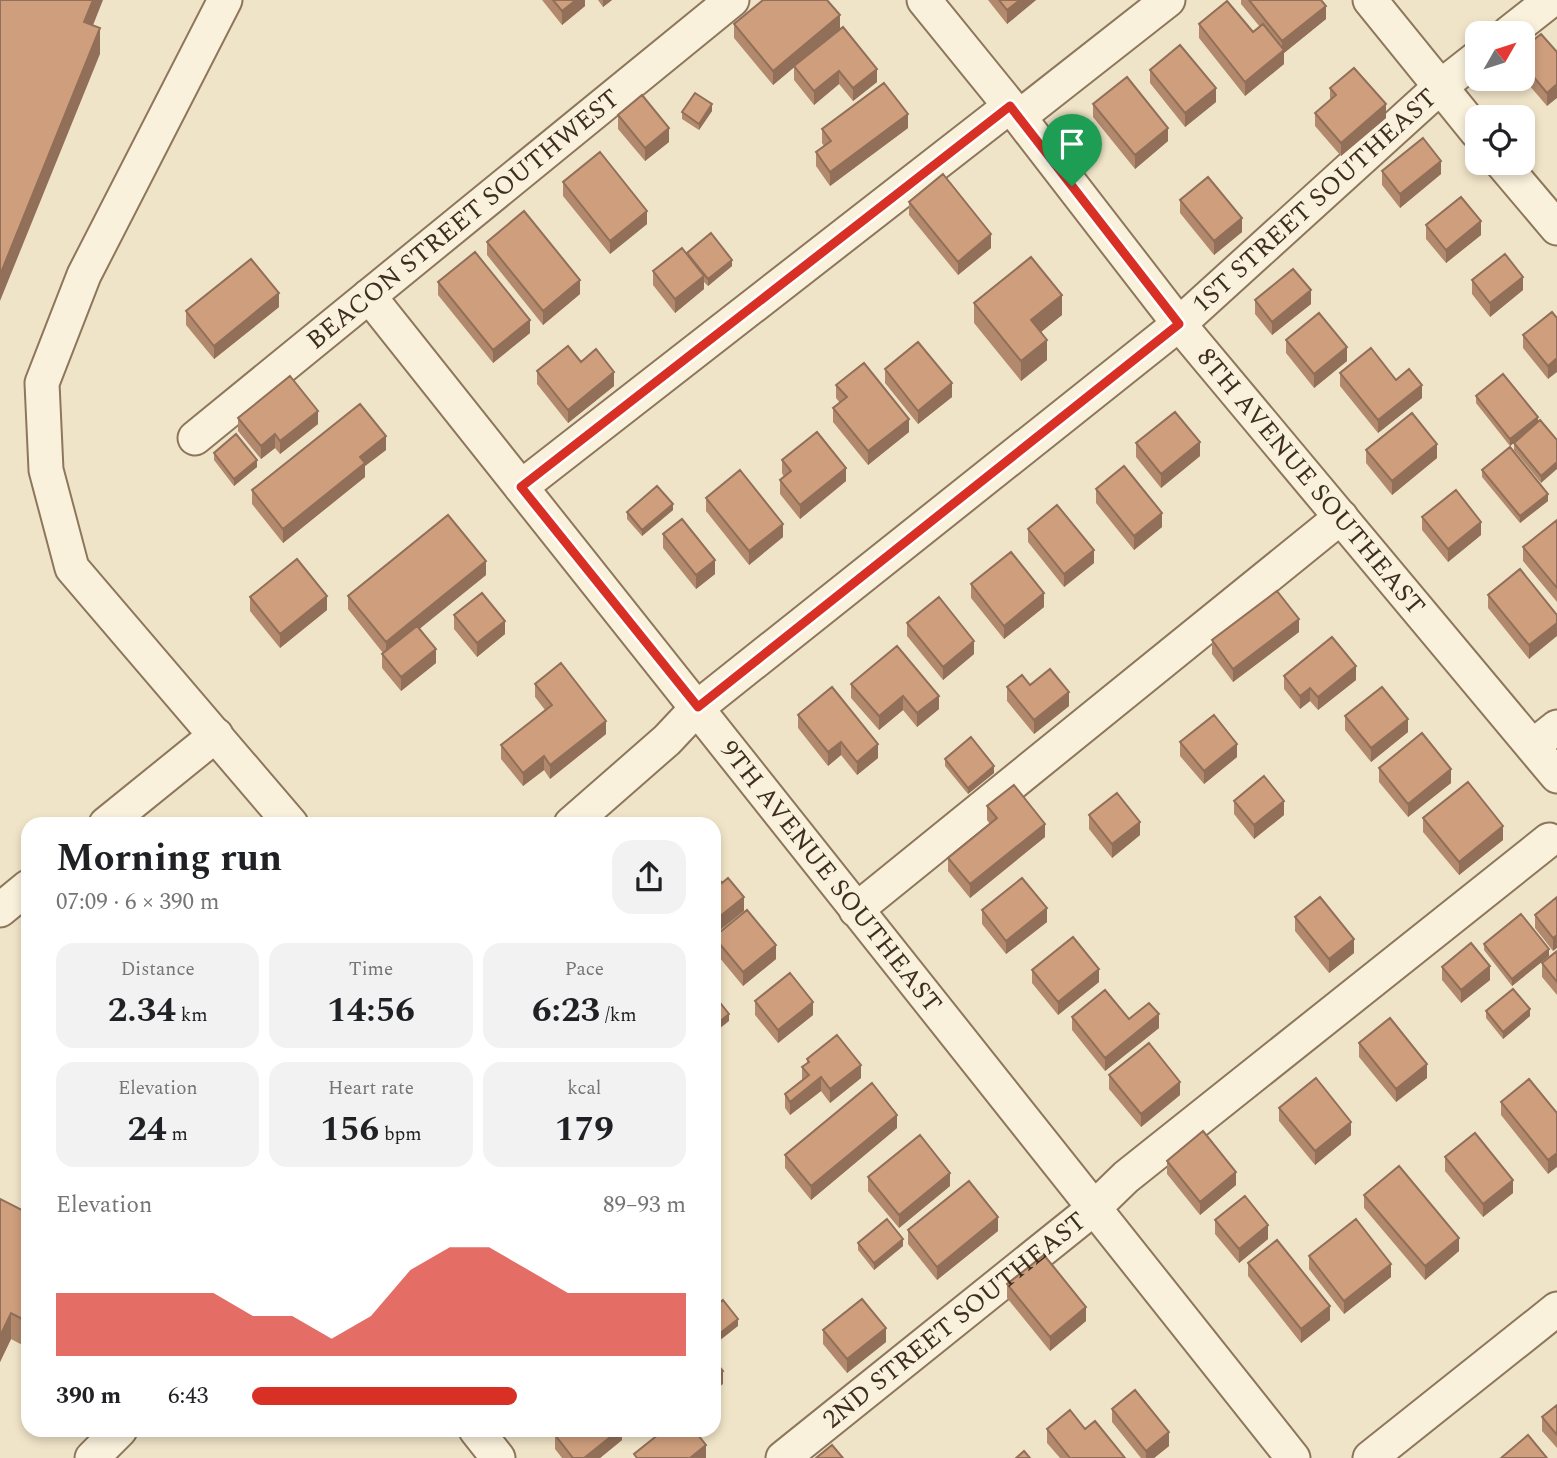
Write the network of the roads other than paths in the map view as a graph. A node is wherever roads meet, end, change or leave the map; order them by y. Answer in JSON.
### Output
{"nodes":[{"id":1,"x":225,"y":0,"type":"edge"},
{"id":2,"x":732,"y":0,"type":"edge"},
{"id":3,"x":924,"y":0,"type":"edge"},
{"id":4,"x":1168,"y":0,"type":"edge"},
{"id":5,"x":1370,"y":0,"type":"edge"},
{"id":6,"x":1551,"y":0,"type":"edge"},
{"id":7,"x":1524,"y":21,"type":"edge"},
{"id":8,"x":1465,"y":67,"type":"edge"},
{"id":9,"x":1440,"y":87,"type":"junction"},
{"id":10,"x":1014,"y":111,"type":"junction"},
{"id":11,"x":1465,"y":117,"type":"edge"},
{"id":12,"x":1513,"y":175,"type":"edge"},
{"id":13,"x":1557,"y":228,"type":"edge"},
{"id":14,"x":369,"y":296,"type":"junction"},
{"id":15,"x":1179,"y":324,"type":"junction"},
{"id":16,"x":195,"y":438,"type":"dead end"},
{"id":17,"x":521,"y":487,"type":"junction"},
{"id":18,"x":1341,"y":517,"type":"junction"},
{"id":19,"x":698,"y":707,"type":"junction"},
{"id":20,"x":216,"y":735,"type":"junction"},
{"id":21,"x":1545,"y":736,"type":"edge"},
{"id":22,"x":1557,"y":776,"type":"edge"},
{"id":23,"x":115,"y":817,"type":"edge"},
{"id":24,"x":285,"y":817,"type":"edge"},
{"id":25,"x":579,"y":817,"type":"edge"},
{"id":26,"x":1549,"y":840,"type":"dead end"},
{"id":27,"x":21,"y":892,"type":"edge"},
{"id":28,"x":0,"y":909,"type":"edge"},
{"id":29,"x":856,"y":910,"type":"junction"},
{"id":30,"x":1093,"y":1209,"type":"junction"},
{"id":31,"x":1557,"y":1309,"type":"edge"},
{"id":32,"x":113,"y":1437,"type":"edge"},
{"id":33,"x":482,"y":1437,"type":"edge"},
{"id":34,"x":92,"y":1458,"type":"edge"},
{"id":35,"x":498,"y":1458,"type":"edge"},
{"id":36,"x":783,"y":1458,"type":"edge"},
{"id":37,"x":1293,"y":1458,"type":"edge"},
{"id":38,"x":1370,"y":1458,"type":"edge"}],
"edges":[{"from":1,"to":20,"type":"street"},
{"from":2,"to":14,"type":"street","name":"BEACON STREET SOUTHWEST"},
{"from":3,"to":10,"type":"street","name":"8TH AVENUE SOUTHEAST"},
{"from":4,"to":10,"type":"street"},
{"from":5,"to":9,"type":"street"},
{"from":6,"to":7,"type":"street"},
{"from":8,"to":9,"type":"street","name":"1ST STREET SOUTHEAST"},
{"from":9,"to":11,"type":"street"},
{"from":9,"to":15,"type":"street","name":"1ST STREET SOUTHEAST"},
{"from":10,"to":15,"type":"street","name":"8TH AVENUE SOUTHEAST"},
{"from":10,"to":17,"type":"street"},
{"from":12,"to":13,"type":"street"},
{"from":14,"to":16,"type":"street","name":"BEACON STREET SOUTHWEST"},
{"from":14,"to":17,"type":"street","name":"9TH AVENUE SOUTHEAST"},
{"from":15,"to":18,"type":"street","name":"8TH AVENUE SOUTHEAST"},
{"from":15,"to":19,"type":"street","name":"1ST STREET SOUTHEAST"},
{"from":17,"to":19,"type":"street","name":"9TH AVENUE SOUTHEAST"},
{"from":18,"to":21,"type":"street","name":"8TH AVENUE SOUTHEAST"},
{"from":18,"to":29,"type":"street"},
{"from":19,"to":25,"type":"street","name":"1ST STREET SOUTHEAST"},
{"from":19,"to":29,"type":"street","name":"9TH AVENUE SOUTHEAST"},
{"from":20,"to":23,"type":"street"},
{"from":20,"to":24,"type":"street"},
{"from":21,"to":22,"type":"street","name":"8TH AVENUE SOUTHEAST"},
{"from":26,"to":30,"type":"street","name":"2ND STREET SOUTHEAST"},
{"from":27,"to":28,"type":"street"},
{"from":29,"to":30,"type":"street","name":"9TH AVENUE SOUTHEAST"},
{"from":30,"to":36,"type":"street","name":"2ND STREET SOUTHEAST"},
{"from":30,"to":37,"type":"street","name":"9TH AVENUE SOUTHEAST"},
{"from":31,"to":38,"type":"street"},
{"from":32,"to":34,"type":"street"},
{"from":33,"to":35,"type":"street"}]}
